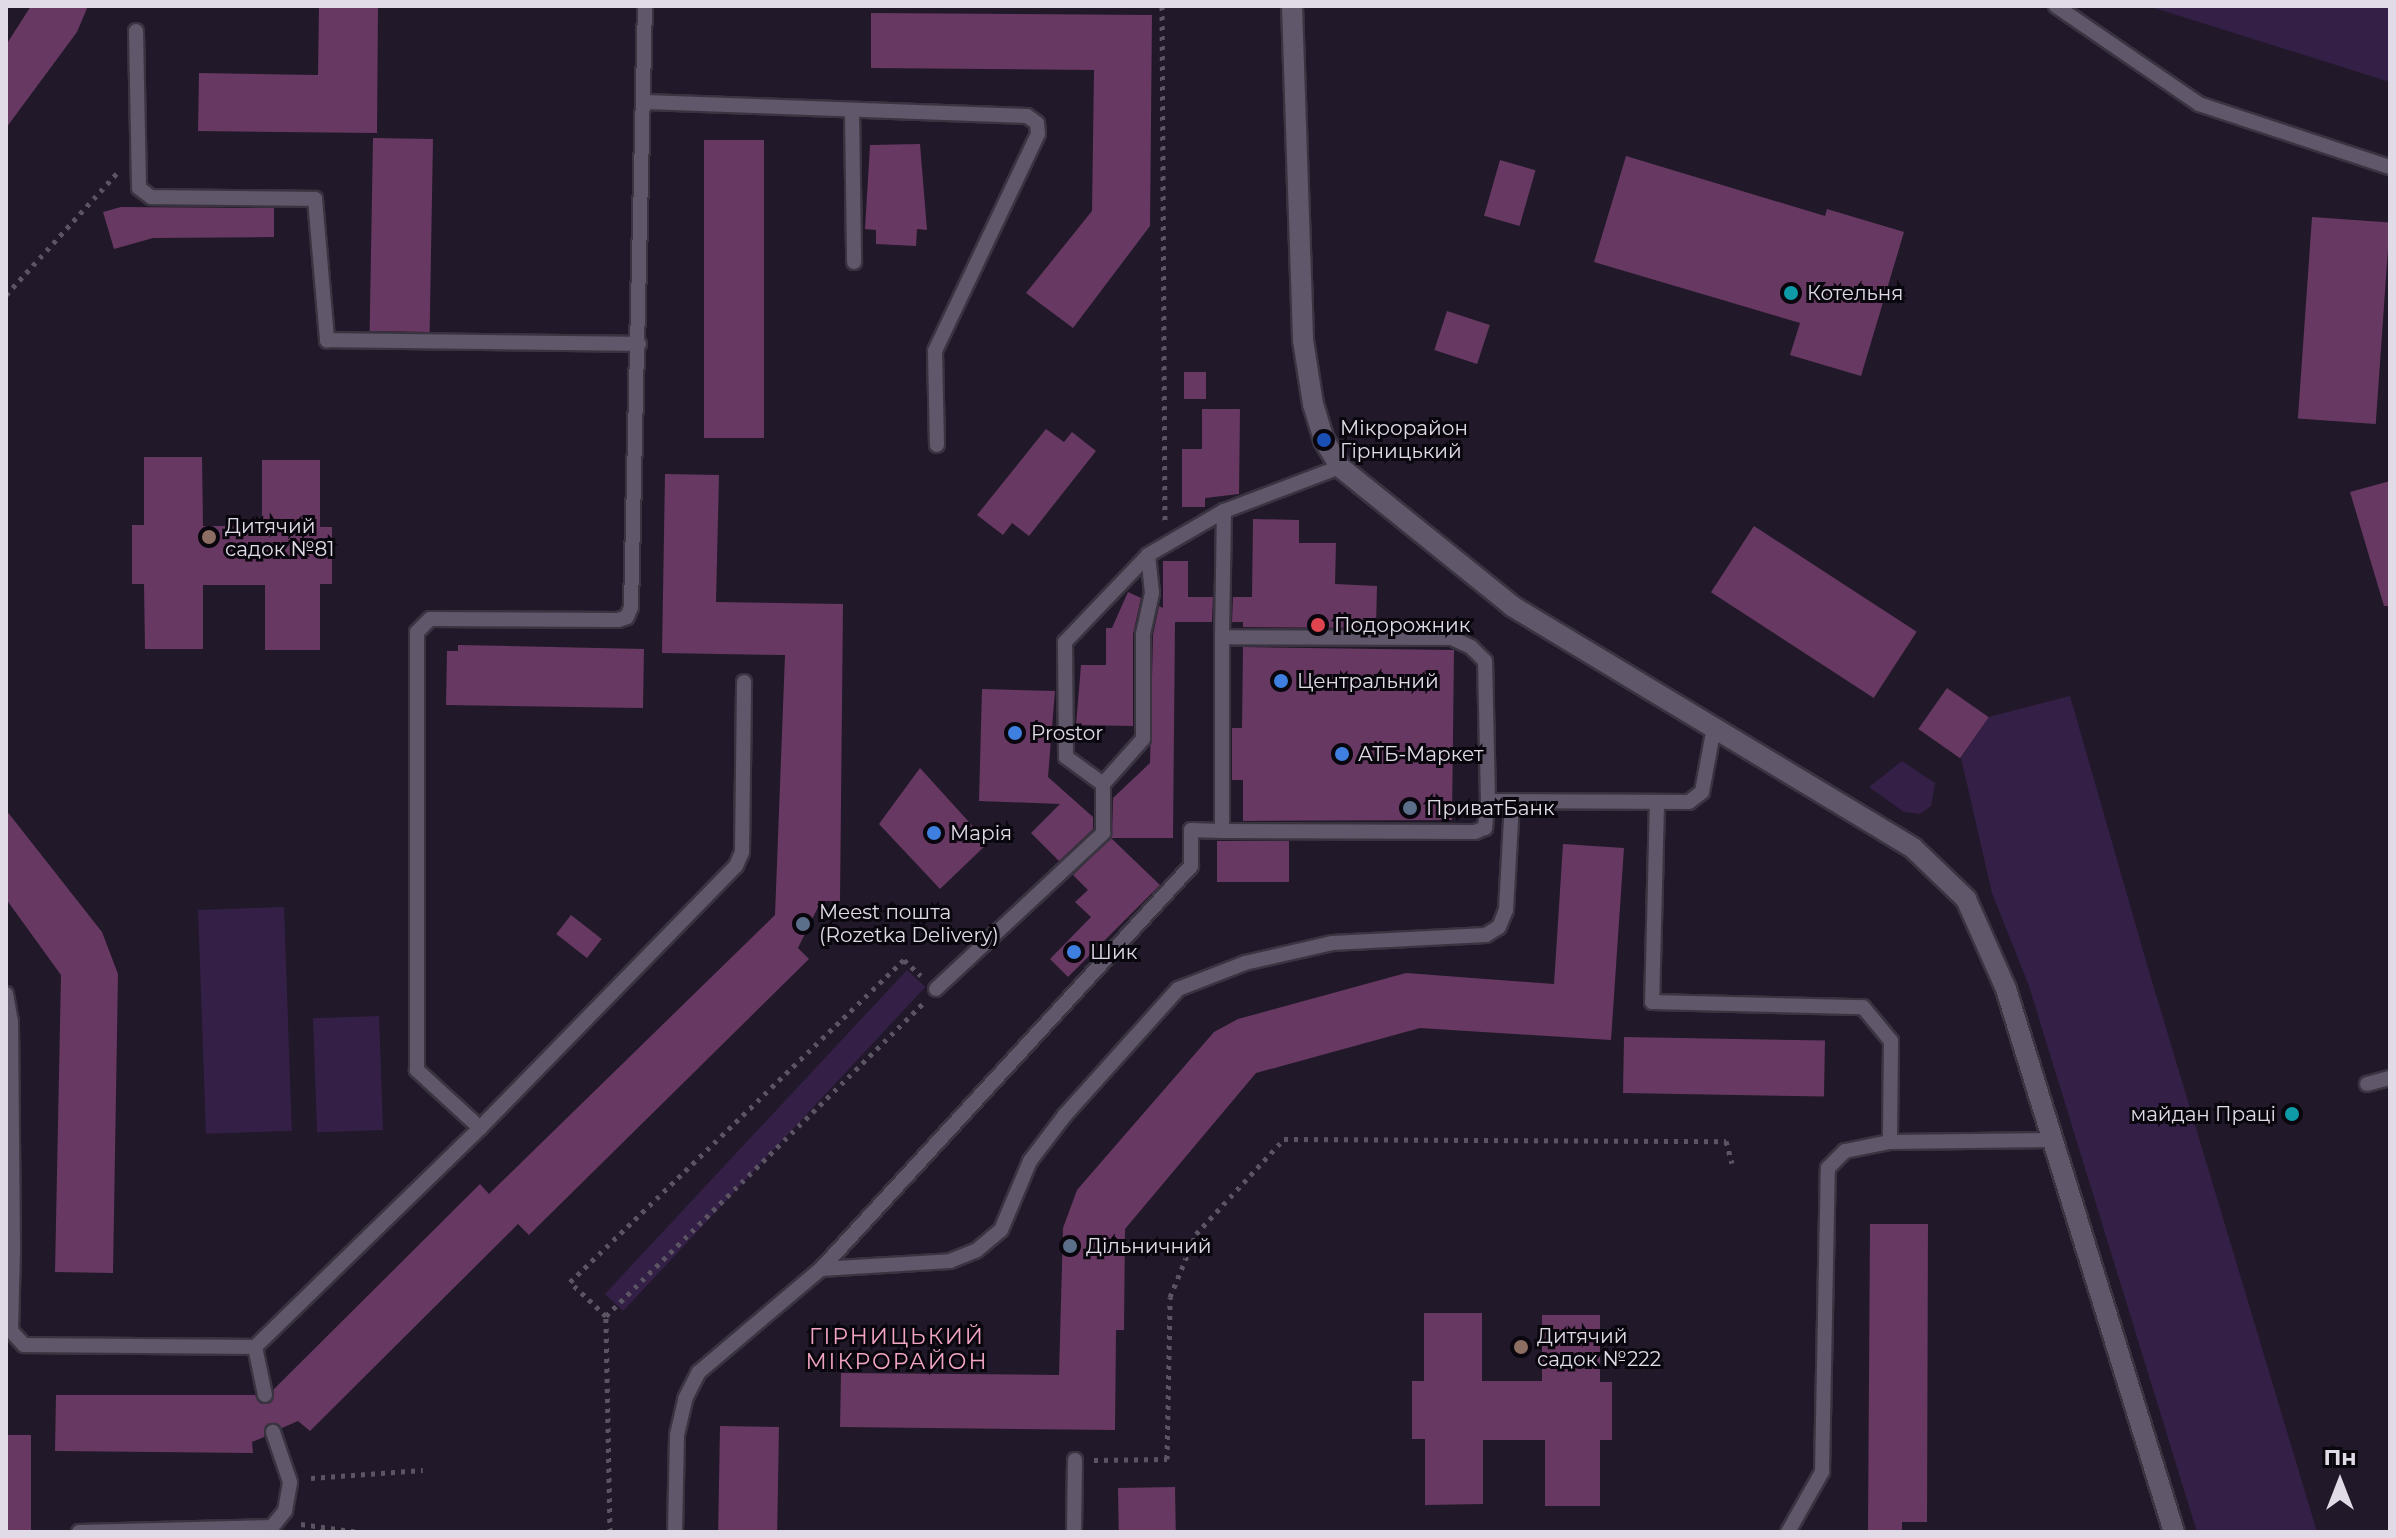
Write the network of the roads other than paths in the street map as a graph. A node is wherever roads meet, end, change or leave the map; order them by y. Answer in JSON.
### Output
{"nodes":[{"id":1,"x":645,"y":6,"type":"edge"},
{"id":2,"x":1292,"y":6,"type":"edge"},
{"id":3,"x":2056,"y":6,"type":"edge"},
{"id":4,"x":136,"y":31,"type":"dead end"},
{"id":5,"x":646,"y":102,"type":"junction"},
{"id":6,"x":852,"y":111,"type":"junction"},
{"id":7,"x":2390,"y":167,"type":"edge"},
{"id":8,"x":854,"y":262,"type":"dead end"},
{"id":9,"x":639,"y":344,"type":"junction"},
{"id":10,"x":937,"y":445,"type":"dead end"},
{"id":11,"x":1340,"y":467,"type":"junction"},
{"id":12,"x":1224,"y":511,"type":"junction"},
{"id":13,"x":1148,"y":555,"type":"junction"},
{"id":14,"x":1222,"y":637,"type":"junction"},
{"id":15,"x":744,"y":682,"type":"dead end"},
{"id":16,"x":1714,"y":727,"type":"junction"},
{"id":17,"x":1103,"y":784,"type":"junction"},
{"id":18,"x":1488,"y":801,"type":"junction"},
{"id":19,"x":1512,"y":801,"type":"junction"},
{"id":20,"x":1657,"y":802,"type":"junction"},
{"id":21,"x":1222,"y":831,"type":"junction"},
{"id":22,"x":936,"y":989,"type":"road end"},
{"id":23,"x":6,"y":994,"type":"edge"},
{"id":24,"x":2390,"y":1078,"type":"edge"},
{"id":25,"x":2367,"y":1084,"type":"dead end"},
{"id":26,"x":480,"y":1128,"type":"junction"},
{"id":27,"x":2052,"y":1140,"type":"junction"},
{"id":28,"x":1890,"y":1142,"type":"junction"},
{"id":29,"x":10,"y":1250,"type":"edge"},
{"id":30,"x":821,"y":1269,"type":"junction"},
{"id":31,"x":255,"y":1347,"type":"junction"},
{"id":32,"x":265,"y":1395,"type":"dead end"},
{"id":33,"x":273,"y":1432,"type":"dead end"},
{"id":34,"x":1075,"y":1460,"type":"road end"},
{"id":35,"x":79,"y":1532,"type":"edge"},
{"id":36,"x":675,"y":1532,"type":"edge"},
{"id":37,"x":1074,"y":1532,"type":"edge"},
{"id":38,"x":1788,"y":1532,"type":"edge"},
{"id":39,"x":2174,"y":1532,"type":"edge"}],
"edges":[{"from":1,"to":5,"type":"lane"},
{"from":2,"to":11,"type":"street"},
{"from":3,"to":7,"type":"lane"},
{"from":4,"to":9,"type":"lane"},
{"from":5,"to":6,"type":"lane"},
{"from":5,"to":9,"type":"lane"},
{"from":6,"to":8,"type":"lane"},
{"from":6,"to":10,"type":"lane"},
{"from":9,"to":26,"type":"lane"},
{"from":11,"to":12,"type":"lane"},
{"from":11,"to":16,"type":"street"},
{"from":12,"to":13,"type":"lane"},
{"from":12,"to":14,"type":"lane"},
{"from":13,"to":17,"type":"lane"},
{"from":13,"to":17,"type":"lane"},
{"from":14,"to":18,"type":"lane"},
{"from":14,"to":21,"type":"lane"},
{"from":15,"to":26,"type":"lane"},
{"from":16,"to":20,"type":"lane"},
{"from":16,"to":27,"type":"street"},
{"from":17,"to":22,"type":"lane"},
{"from":18,"to":19,"type":"lane"},
{"from":18,"to":21,"type":"lane"},
{"from":19,"to":20,"type":"lane"},
{"from":19,"to":30,"type":"lane"},
{"from":20,"to":28,"type":"lane"},
{"from":21,"to":30,"type":"lane"},
{"from":23,"to":29,"type":"lane"},
{"from":24,"to":25,"type":"lane"},
{"from":26,"to":31,"type":"lane"},
{"from":27,"to":28,"type":"lane"},
{"from":27,"to":39,"type":"street"},
{"from":28,"to":38,"type":"lane"},
{"from":29,"to":31,"type":"lane"},
{"from":30,"to":36,"type":"lane"},
{"from":31,"to":32,"type":"lane"},
{"from":33,"to":35,"type":"lane"},
{"from":34,"to":37,"type":"lane"}]}
